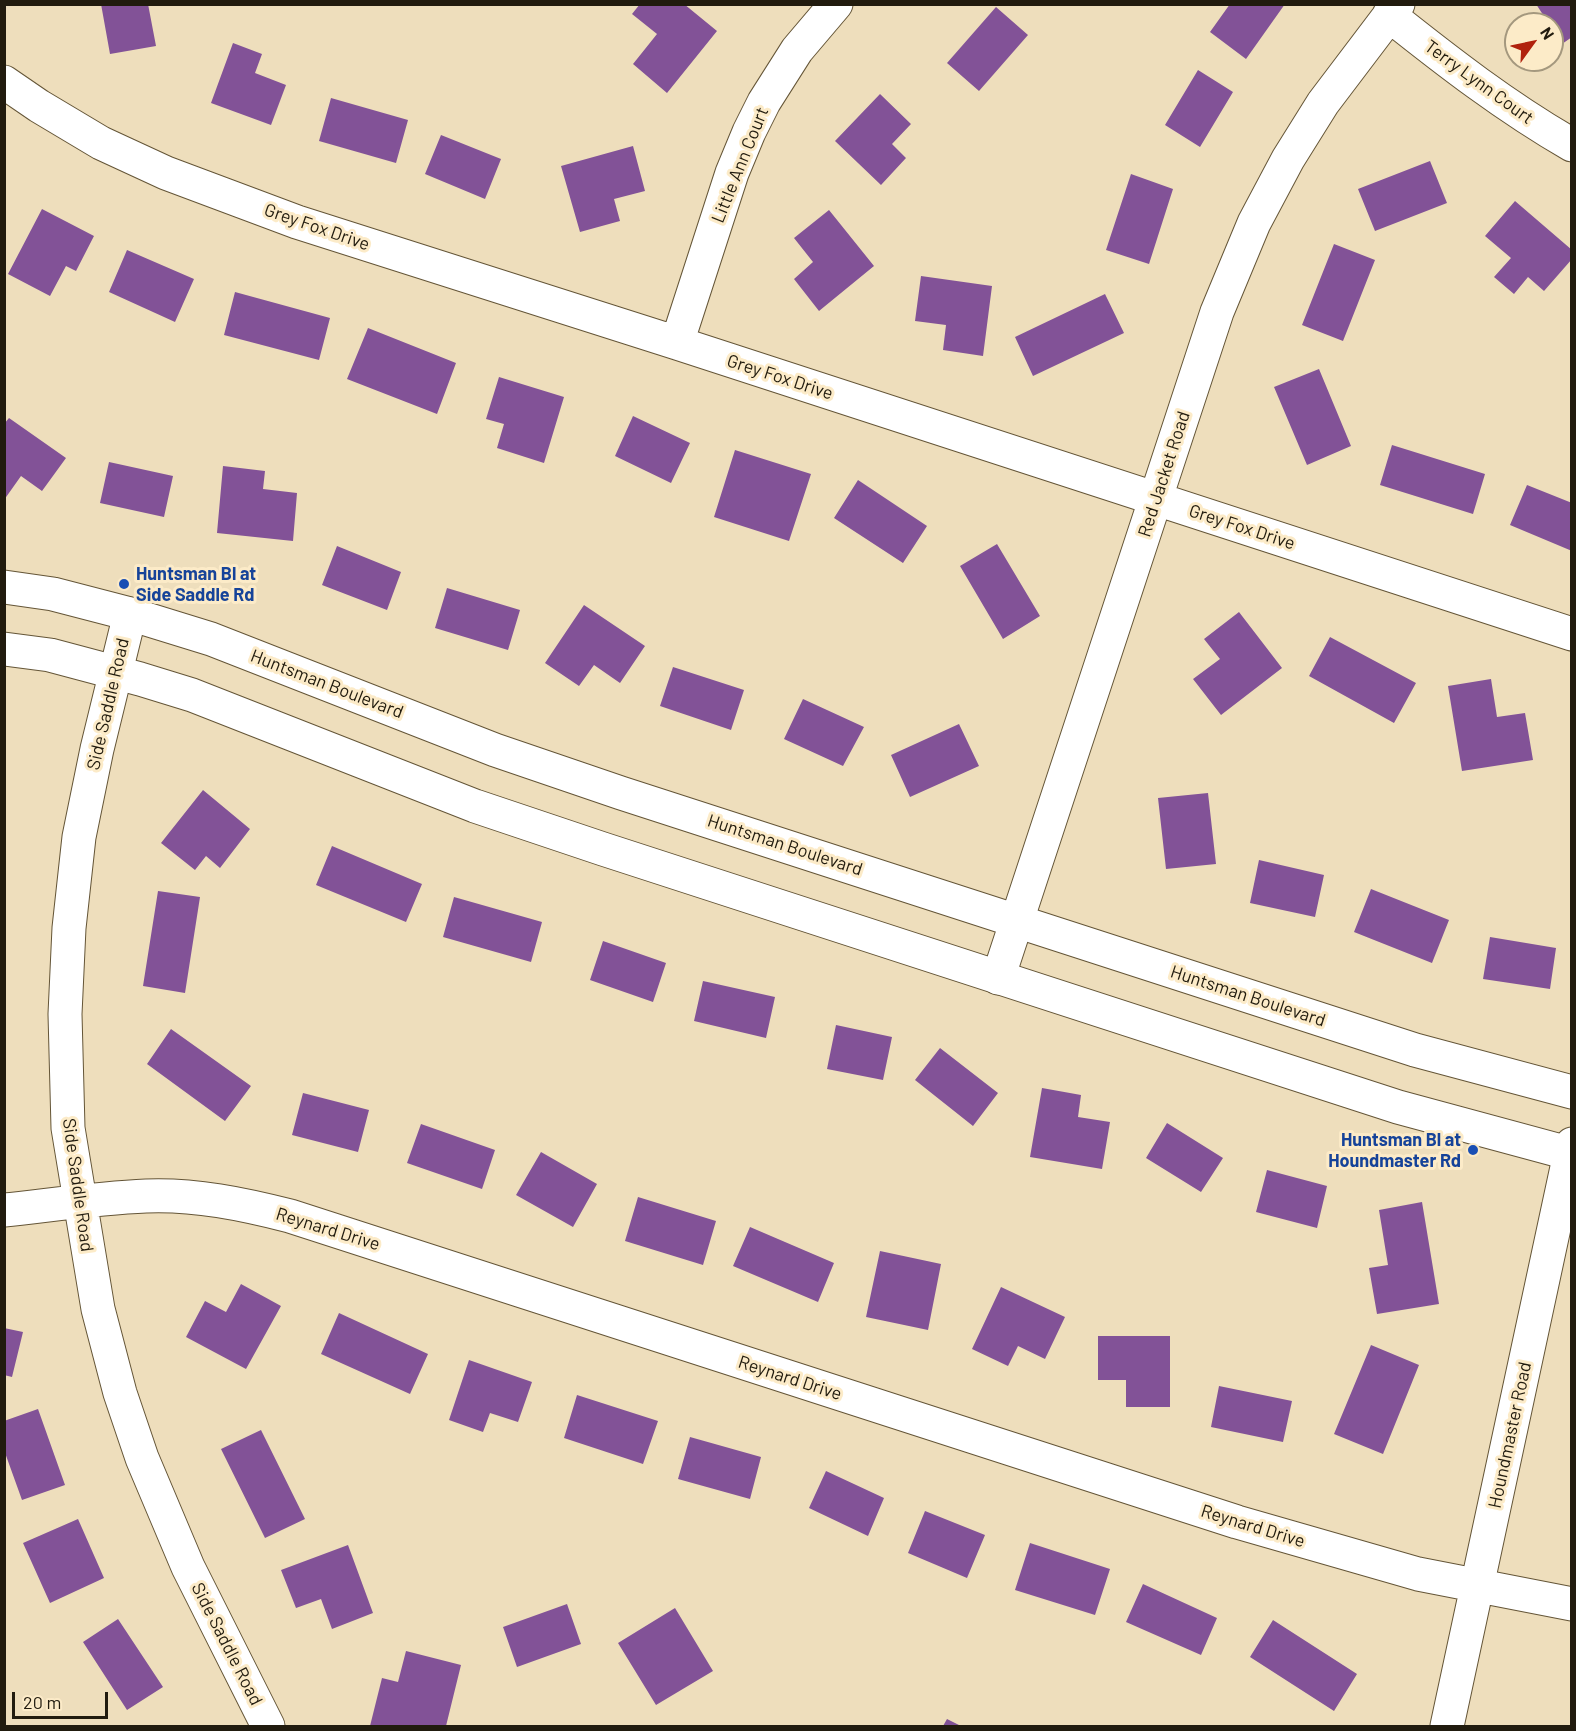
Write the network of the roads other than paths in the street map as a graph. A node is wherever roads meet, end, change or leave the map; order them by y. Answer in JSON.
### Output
{"nodes":[{"id":1,"x":836,"y":4,"type":"edge"},
{"id":2,"x":1394,"y":10,"type":"edge"},
{"id":3,"x":4,"y":82,"type":"edge"},
{"id":4,"x":1572,"y":145,"type":"edge"},
{"id":5,"x":676,"y":343,"type":"junction"},
{"id":6,"x":1156,"y":499,"type":"junction"},
{"id":7,"x":4,"y":587,"type":"edge"},
{"id":8,"x":130,"y":614,"type":"junction"},
{"id":9,"x":1572,"y":634,"type":"edge"},
{"id":10,"x":4,"y":650,"type":"edge"},
{"id":11,"x":115,"y":673,"type":"junction"},
{"id":12,"x":1017,"y":920,"type":"junction"},
{"id":13,"x":998,"y":978,"type":"junction"},
{"id":14,"x":1572,"y":1092,"type":"edge"},
{"id":15,"x":1571,"y":1150,"type":"edge"},
{"id":16,"x":79,"y":1202,"type":"junction"},
{"id":17,"x":4,"y":1210,"type":"edge"},
{"id":18,"x":1478,"y":1586,"type":"junction"},
{"id":19,"x":1572,"y":1604,"type":"edge"},
{"id":20,"x":268,"y":1726,"type":"edge"},
{"id":21,"x":1447,"y":1726,"type":"edge"}],
"edges":[{"from":1,"to":5,"type":"street","name":"Little Ann Court"},
{"from":2,"to":4,"type":"street","name":"Terry Lynn Court"},
{"from":2,"to":6,"type":"street","name":"Red Jacket Road"},
{"from":3,"to":5,"type":"street","name":"Grey Fox Drive"},
{"from":5,"to":6,"type":"street","name":"Grey Fox Drive"},
{"from":6,"to":9,"type":"street","name":"Grey Fox Drive"},
{"from":6,"to":12,"type":"street","name":"Red Jacket Road"},
{"from":7,"to":8,"type":"street","name":"Huntsman Boulevard"},
{"from":8,"to":11,"type":"street","name":"Side Saddle Road"},
{"from":8,"to":12,"type":"street","name":"Huntsman Boulevard"},
{"from":10,"to":11,"type":"street"},
{"from":11,"to":13,"type":"street"},
{"from":11,"to":16,"type":"street","name":"Side Saddle Road"},
{"from":12,"to":13,"type":"street","name":"Red Jacket Road"},
{"from":12,"to":14,"type":"street","name":"Huntsman Boulevard"},
{"from":13,"to":15,"type":"street"},
{"from":15,"to":18,"type":"street","name":"Houndmaster Road"},
{"from":16,"to":17,"type":"street","name":"Reynard Drive"},
{"from":16,"to":18,"type":"street","name":"Reynard Drive"},
{"from":16,"to":20,"type":"street","name":"Side Saddle Road"},
{"from":18,"to":19,"type":"street","name":"Reynard Drive"},
{"from":18,"to":21,"type":"street","name":"Houndmaster Road"}]}
